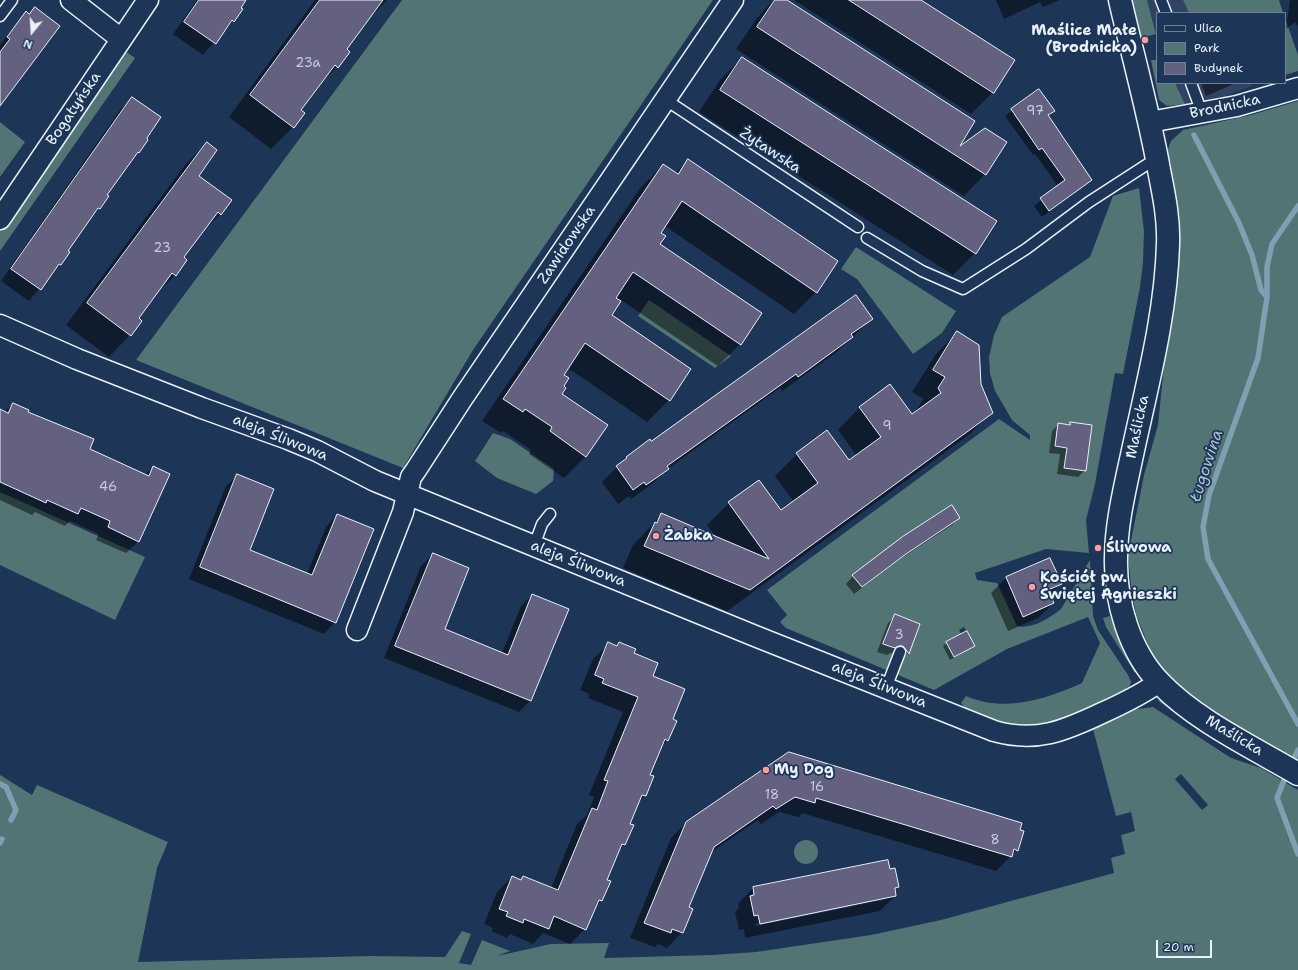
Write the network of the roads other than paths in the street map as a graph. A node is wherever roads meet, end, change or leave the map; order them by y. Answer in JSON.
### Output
{"nodes":[{"id":1,"x":12,"y":0,"type":"edge"},
{"id":2,"x":71,"y":0,"type":"edge"},
{"id":3,"x":148,"y":0,"type":"edge"},
{"id":4,"x":733,"y":0,"type":"edge"},
{"id":5,"x":1120,"y":0,"type":"edge"},
{"id":6,"x":1161,"y":0,"type":"edge"},
{"id":7,"x":1166,"y":12,"type":"edge"},
{"id":8,"x":0,"y":16,"type":"edge"},
{"id":9,"x":121,"y":39,"type":"junction"},
{"id":10,"x":1191,"y":84,"type":"edge"},
{"id":11,"x":1298,"y":88,"type":"edge"},
{"id":12,"x":666,"y":100,"type":"junction"},
{"id":13,"x":1202,"y":113,"type":"junction"},
{"id":14,"x":1150,"y":122,"type":"junction"},
{"id":15,"x":1157,"y":158,"type":"junction"},
{"id":16,"x":0,"y":218,"type":"edge"},
{"id":17,"x":858,"y":227,"type":"dead end"},
{"id":18,"x":867,"y":238,"type":"dead end"},
{"id":19,"x":0,"y":325,"type":"edge"},
{"id":20,"x":407,"y":494,"type":"junction"},
{"id":21,"x":550,"y":514,"type":"dead end"},
{"id":22,"x":534,"y":546,"type":"junction"},
{"id":23,"x":357,"y":630,"type":"dead end"},
{"id":24,"x":900,"y":652,"type":"dead end"},
{"id":25,"x":1158,"y":682,"type":"junction"},
{"id":26,"x":886,"y":688,"type":"junction"},
{"id":27,"x":1298,"y":774,"type":"edge"}],
"edges":[{"from":1,"to":8,"type":"lane"},
{"from":2,"to":9,"type":"street"},
{"from":3,"to":9,"type":"street","name":"Bogatyńska"},
{"from":4,"to":12,"type":"street","name":"Zawidowska"},
{"from":5,"to":14,"type":"street","name":"Maślicka"},
{"from":6,"to":7,"type":"lane"},
{"from":9,"to":16,"type":"street","name":"Bogatyńska"},
{"from":10,"to":13,"type":"lane"},
{"from":11,"to":13,"type":"street","name":"Brodnicka"},
{"from":12,"to":17,"type":"lane","name":"Żytawska"},
{"from":12,"to":20,"type":"street","name":"Zawidowska"},
{"from":13,"to":14,"type":"street","name":"Brodnicka"},
{"from":14,"to":15,"type":"street","name":"Maślicka"},
{"from":15,"to":18,"type":"lane"},
{"from":15,"to":25,"type":"street","name":"Maślicka"},
{"from":19,"to":20,"type":"street","name":"aleja Śliwowa"},
{"from":20,"to":22,"type":"street","name":"aleja Śliwowa"},
{"from":20,"to":23,"type":"street","name":"Zawidowska"},
{"from":21,"to":22,"type":"lane"},
{"from":22,"to":26,"type":"street","name":"aleja Śliwowa"},
{"from":24,"to":26,"type":"lane"},
{"from":25,"to":26,"type":"street","name":"aleja Śliwowa"},
{"from":25,"to":27,"type":"street","name":"Maślicka"}]}
